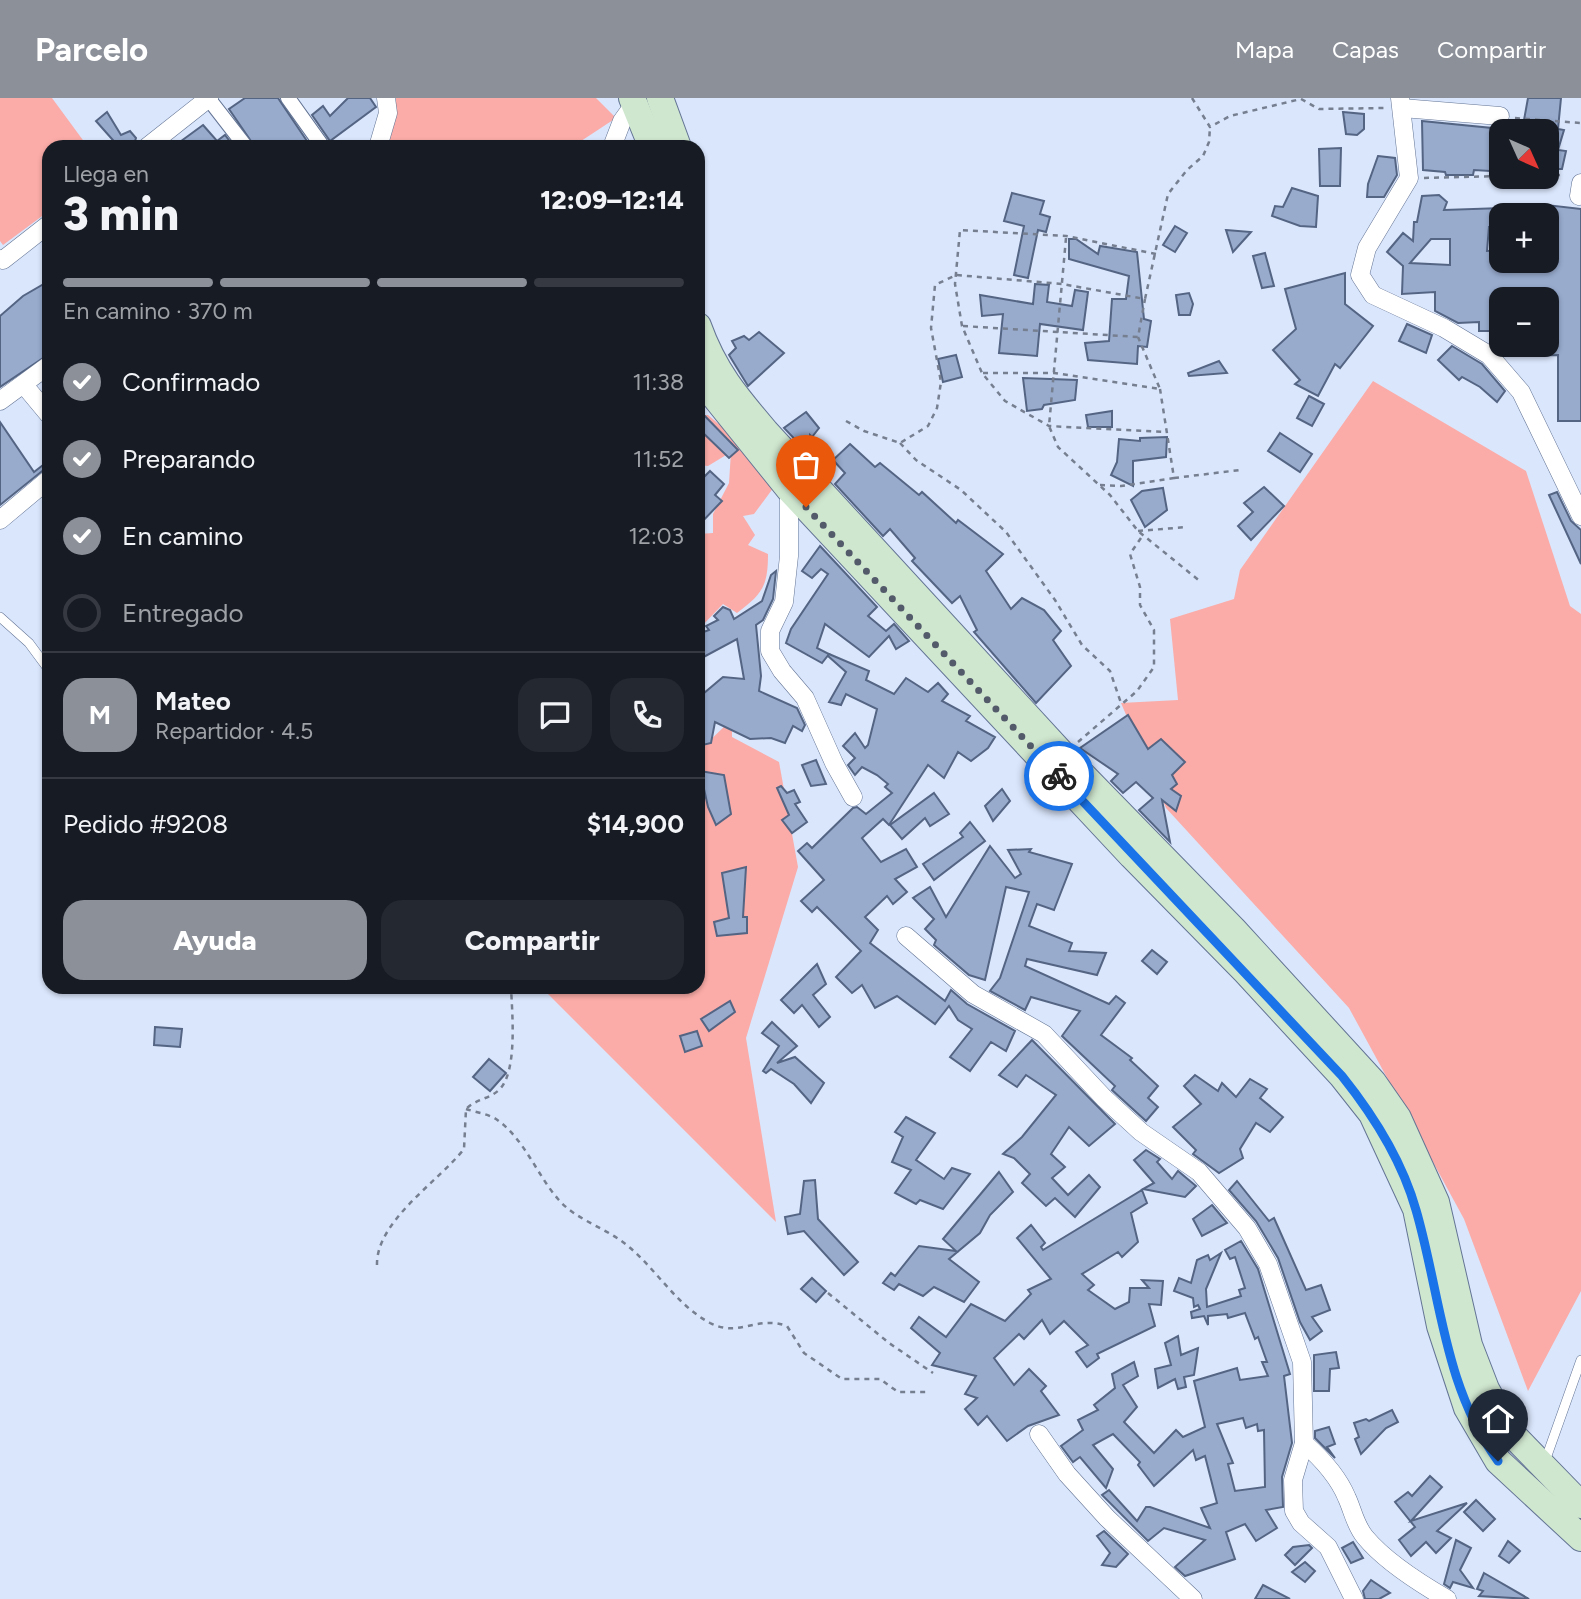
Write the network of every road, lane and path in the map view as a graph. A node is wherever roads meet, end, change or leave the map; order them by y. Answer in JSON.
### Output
{"nodes":[{"id":1,"x":209,"y":98,"type":"edge"},
{"id":2,"x":288,"y":98,"type":"edge"},
{"id":3,"x":386,"y":98,"type":"edge"},
{"id":4,"x":1192,"y":98,"type":"edge"},
{"id":5,"x":643,"y":100,"type":"edge"},
{"id":6,"x":1401,"y":103,"type":"edge"},
{"id":7,"x":1500,"y":116,"type":"joint"},
{"id":8,"x":1581,"y":123,"type":"edge"},
{"id":9,"x":1210,"y":127,"type":"junction"},
{"id":10,"x":159,"y":140,"type":"edge"},
{"id":11,"x":241,"y":140,"type":"edge"},
{"id":12,"x":318,"y":140,"type":"edge"},
{"id":13,"x":380,"y":140,"type":"edge"},
{"id":14,"x":615,"y":140,"type":"edge"},
{"id":15,"x":651,"y":140,"type":"edge"},
{"id":16,"x":673,"y":140,"type":"edge"},
{"id":17,"x":1489,"y":177,"type":"edge"},
{"id":18,"x":1409,"y":178,"type":"junction"},
{"id":19,"x":42,"y":229,"type":"edge"},
{"id":20,"x":1066,"y":236,"type":"junction"},
{"id":21,"x":1156,"y":254,"type":"junction"},
{"id":22,"x":2,"y":260,"type":"edge"},
{"id":23,"x":956,"y":275,"type":"junction"},
{"id":24,"x":1062,"y":284,"type":"junction"},
{"id":25,"x":1145,"y":299,"type":"junction"},
{"id":26,"x":962,"y":326,"type":"junction"},
{"id":27,"x":1058,"y":330,"type":"junction"},
{"id":28,"x":1138,"y":337,"type":"junction"},
{"id":29,"x":705,"y":344,"type":"edge"},
{"id":30,"x":42,"y":371,"type":"edge"},
{"id":31,"x":982,"y":373,"type":"junction"},
{"id":32,"x":1054,"y":373,"type":"junction"},
{"id":33,"x":24,"y":385,"type":"junction"},
{"id":34,"x":705,"y":385,"type":"edge"},
{"id":35,"x":1160,"y":390,"type":"junction"},
{"id":36,"x":0,"y":401,"type":"edge"},
{"id":37,"x":42,"y":407,"type":"edge"},
{"id":38,"x":846,"y":421,"type":"dead end"},
{"id":39,"x":1049,"y":426,"type":"junction"},
{"id":40,"x":1166,"y":432,"type":"junction"},
{"id":41,"x":900,"y":443,"type":"junction"},
{"id":42,"x":1240,"y":470,"type":"dead end"},
{"id":43,"x":1174,"y":478,"type":"junction"},
{"id":44,"x":1574,"y":483,"type":"edge"},
{"id":45,"x":42,"y":485,"type":"edge"},
{"id":46,"x":1100,"y":485,"type":"junction"},
{"id":47,"x":789,"y":489,"type":"junction"},
{"id":48,"x":1581,"y":516,"type":"edge"},
{"id":49,"x":0,"y":520,"type":"edge"},
{"id":50,"x":1187,"y":527,"type":"dead end"},
{"id":51,"x":1138,"y":531,"type":"junction"},
{"id":52,"x":1143,"y":535,"type":"junction"},
{"id":53,"x":1201,"y":582,"type":"dead end"},
{"id":54,"x":0,"y":617,"type":"edge"},
{"id":55,"x":42,"y":661,"type":"edge"},
{"id":56,"x":1121,"y":703,"type":"junction"},
{"id":57,"x":1055,"y":754,"type":"junction"},
{"id":58,"x":853,"y":797,"type":"dead end"},
{"id":59,"x":906,"y":936,"type":"dead end"},
{"id":60,"x":511,"y":994,"type":"edge"},
{"id":61,"x":466,"y":1109,"type":"junction"},
{"id":62,"x":377,"y":1265,"type":"dead end"},
{"id":63,"x":828,"y":1293,"type":"dead end"},
{"id":64,"x":1581,"y":1360,"type":"edge"},
{"id":65,"x":933,"y":1373,"type":"dead end"},
{"id":66,"x":926,"y":1392,"type":"dead end"},
{"id":67,"x":1039,"y":1434,"type":"dead end"},
{"id":68,"x":1304,"y":1443,"type":"junction"},
{"id":69,"x":1536,"y":1478,"type":"junction"},
{"id":70,"x":1581,"y":1505,"type":"edge"},
{"id":71,"x":1581,"y":1538,"type":"edge"},
{"id":72,"x":1193,"y":1599,"type":"edge"},
{"id":73,"x":1354,"y":1599,"type":"edge"},
{"id":74,"x":1447,"y":1599,"type":"edge"}],
"edges":[{"from":1,"to":10,"type":"street"},
{"from":1,"to":11,"type":"street"},
{"from":2,"to":12,"type":"street"},
{"from":3,"to":13,"type":"street"},
{"from":4,"to":9,"type":"path"},
{"from":5,"to":14,"type":"street"},
{"from":5,"to":15,"type":"main road"},
{"from":5,"to":16,"type":"main road"},
{"from":6,"to":7,"type":"street"},
{"from":6,"to":9,"type":"path"},
{"from":6,"to":18,"type":"street"},
{"from":7,"to":8,"type":"path"},
{"from":9,"to":21,"type":"path"},
{"from":17,"to":18,"type":"path"},
{"from":18,"to":44,"type":"street"},
{"from":19,"to":22,"type":"street"},
{"from":20,"to":21,"type":"path"},
{"from":20,"to":23,"type":"path"},
{"from":20,"to":24,"type":"path"},
{"from":21,"to":25,"type":"path"},
{"from":23,"to":24,"type":"path"},
{"from":23,"to":26,"type":"path"},
{"from":23,"to":41,"type":"path"},
{"from":24,"to":25,"type":"path"},
{"from":24,"to":27,"type":"path"},
{"from":25,"to":28,"type":"path"},
{"from":26,"to":27,"type":"path"},
{"from":26,"to":31,"type":"path"},
{"from":27,"to":28,"type":"path"},
{"from":27,"to":32,"type":"path"},
{"from":28,"to":35,"type":"path"},
{"from":29,"to":57,"type":"main road"},
{"from":30,"to":33,"type":"street"},
{"from":31,"to":32,"type":"path"},
{"from":31,"to":39,"type":"path"},
{"from":32,"to":35,"type":"path"},
{"from":32,"to":39,"type":"path"},
{"from":33,"to":36,"type":"street"},
{"from":33,"to":37,"type":"street"},
{"from":34,"to":47,"type":"main road"},
{"from":35,"to":40,"type":"path"},
{"from":38,"to":41,"type":"path"},
{"from":39,"to":40,"type":"path"},
{"from":39,"to":46,"type":"path"},
{"from":40,"to":43,"type":"path"},
{"from":41,"to":56,"type":"path"},
{"from":42,"to":43,"type":"path"},
{"from":43,"to":46,"type":"path"},
{"from":44,"to":48,"type":"street"},
{"from":45,"to":49,"type":"street"},
{"from":46,"to":51,"type":"path"},
{"from":47,"to":57,"type":"main road"},
{"from":47,"to":58,"type":"street"},
{"from":50,"to":51,"type":"path"},
{"from":51,"to":52,"type":"path"},
{"from":52,"to":53,"type":"path"},
{"from":52,"to":56,"type":"path"},
{"from":54,"to":55,"type":"lane"},
{"from":56,"to":57,"type":"path"},
{"from":57,"to":69,"type":"main road"},
{"from":59,"to":68,"type":"street"},
{"from":60,"to":61,"type":"path"},
{"from":61,"to":62,"type":"path"},
{"from":61,"to":66,"type":"path"},
{"from":63,"to":65,"type":"path"},
{"from":64,"to":69,"type":"lane"},
{"from":67,"to":72,"type":"street"},
{"from":68,"to":73,"type":"street"},
{"from":68,"to":74,"type":"street"},
{"from":69,"to":70,"type":"main road"},
{"from":69,"to":71,"type":"main road"}]}
